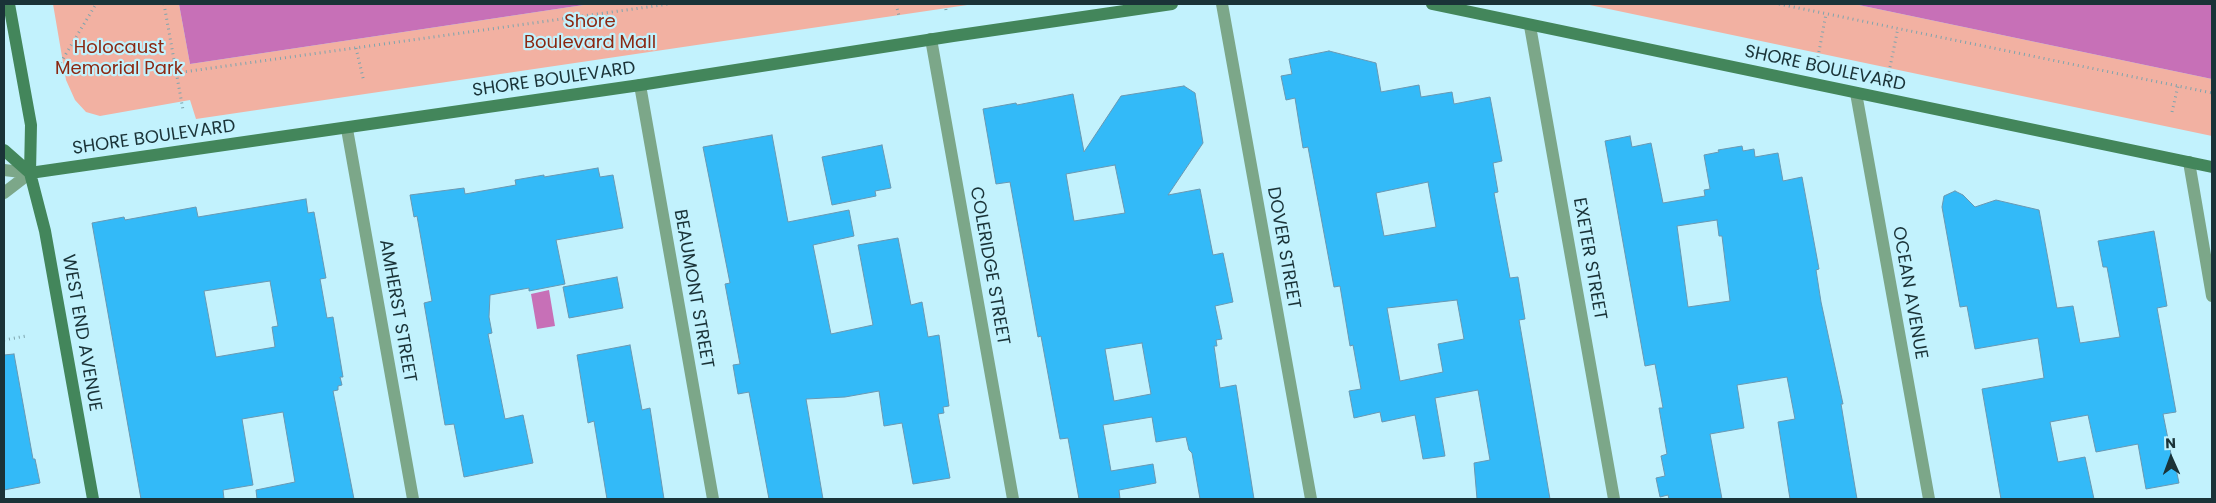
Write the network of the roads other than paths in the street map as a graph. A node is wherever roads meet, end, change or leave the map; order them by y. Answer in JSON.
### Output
{"nodes":[{"id":1,"x":9,"y":4,"type":"edge"},
{"id":2,"x":1172,"y":4,"type":"edge"},
{"id":3,"x":1222,"y":4,"type":"edge"},
{"id":4,"x":1432,"y":4,"type":"edge"},
{"id":5,"x":1530,"y":26,"type":"junction"},
{"id":6,"x":931,"y":39,"type":"junction"},
{"id":7,"x":640,"y":86,"type":"junction"},
{"id":8,"x":1856,"y":93,"type":"junction"},
{"id":9,"x":347,"y":129,"type":"junction"},
{"id":10,"x":4,"y":150,"type":"edge"},
{"id":11,"x":2189,"y":162,"type":"junction"},
{"id":12,"x":2212,"y":167,"type":"edge"},
{"id":13,"x":4,"y":170,"type":"edge"},
{"id":14,"x":30,"y":173,"type":"junction"},
{"id":15,"x":4,"y":193,"type":"edge"},
{"id":16,"x":2212,"y":296,"type":"edge"},
{"id":17,"x":94,"y":499,"type":"edge"},
{"id":18,"x":413,"y":499,"type":"edge"},
{"id":19,"x":713,"y":499,"type":"edge"},
{"id":20,"x":1012,"y":499,"type":"edge"},
{"id":21,"x":1311,"y":499,"type":"edge"},
{"id":22,"x":1614,"y":499,"type":"edge"},
{"id":23,"x":1929,"y":499,"type":"edge"}],
"edges":[{"from":1,"to":14,"type":"main road"},
{"from":2,"to":6,"type":"main road","name":"SHORE BOULEVARD"},
{"from":3,"to":21,"type":"street","name":"DOVER STREET"},
{"from":4,"to":5,"type":"main road","name":"SHORE BOULEVARD"},
{"from":5,"to":8,"type":"main road","name":"SHORE BOULEVARD"},
{"from":5,"to":22,"type":"street","name":"EXETER STREET"},
{"from":6,"to":7,"type":"main road","name":"SHORE BOULEVARD"},
{"from":6,"to":20,"type":"street","name":"COLERIDGE STREET"},
{"from":7,"to":9,"type":"main road","name":"SHORE BOULEVARD"},
{"from":7,"to":19,"type":"street","name":"BEAUMONT STREET"},
{"from":8,"to":11,"type":"main road","name":"SHORE BOULEVARD"},
{"from":8,"to":23,"type":"street","name":"OCEAN AVENUE"},
{"from":9,"to":14,"type":"main road","name":"SHORE BOULEVARD"},
{"from":9,"to":18,"type":"street","name":"AMHERST STREET"},
{"from":10,"to":14,"type":"main road"},
{"from":11,"to":12,"type":"main road","name":"SHORE BOULEVARD"},
{"from":11,"to":16,"type":"street"},
{"from":13,"to":14,"type":"street"},
{"from":14,"to":15,"type":"street"},
{"from":14,"to":17,"type":"main road","name":"WEST END AVENUE"}]}
